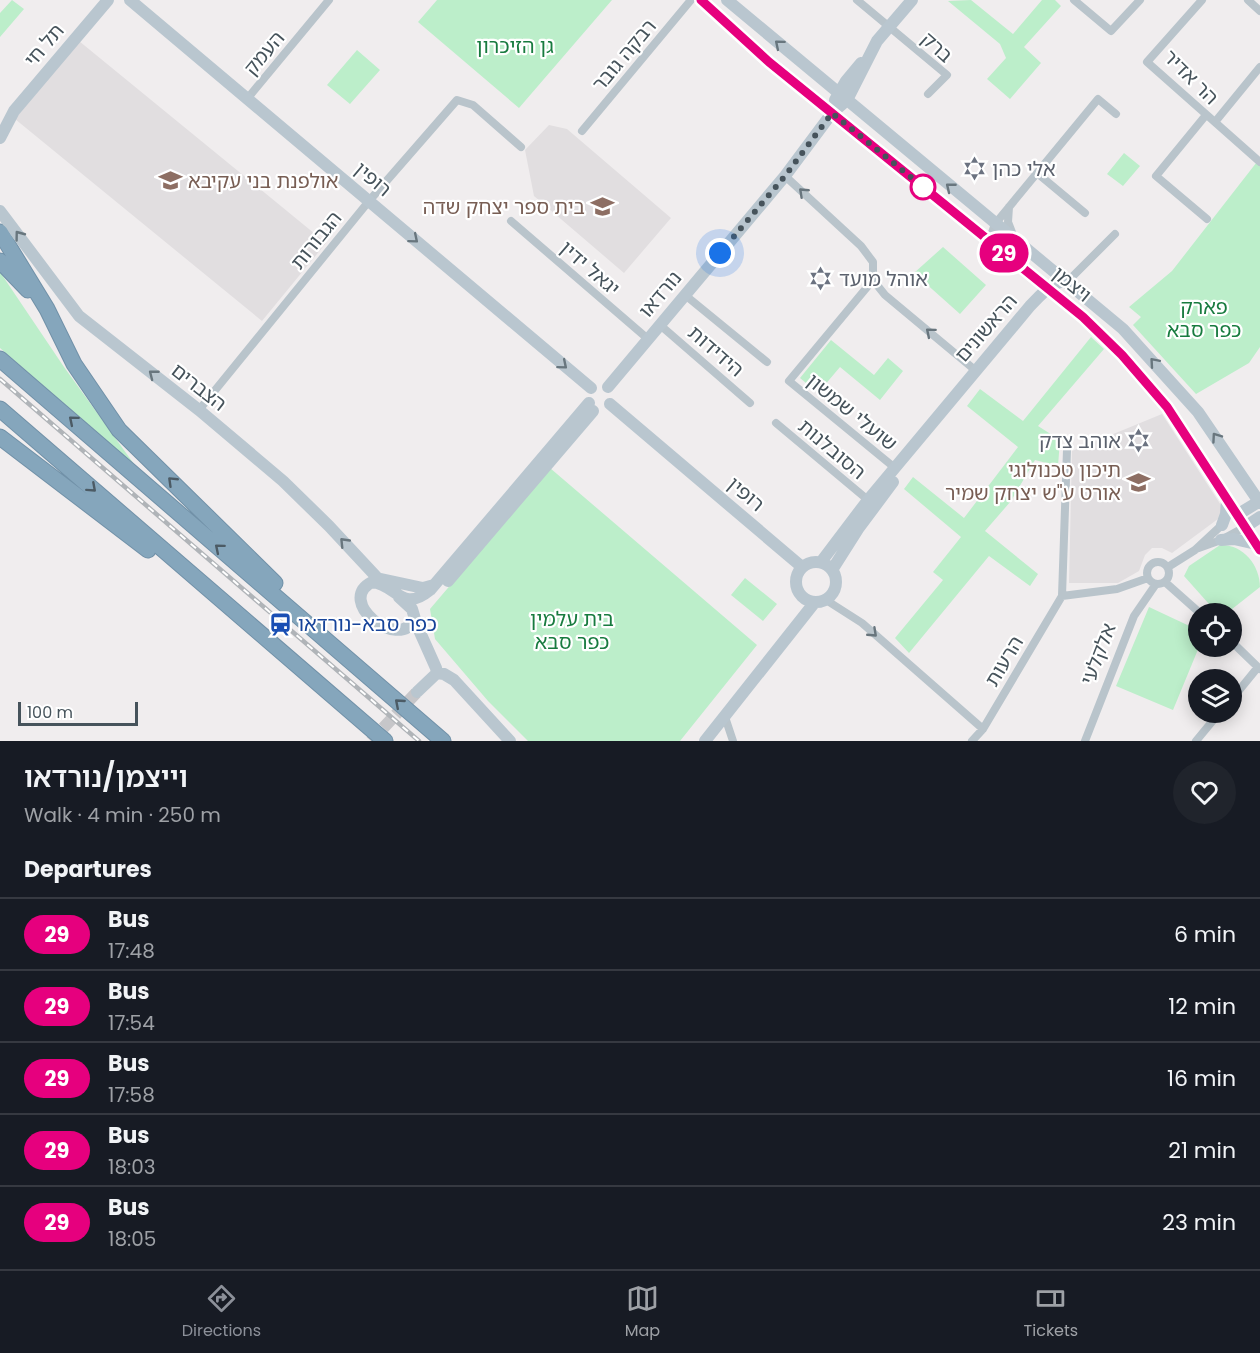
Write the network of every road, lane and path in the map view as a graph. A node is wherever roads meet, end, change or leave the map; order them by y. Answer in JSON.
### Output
{"nodes":[{"id":1,"x":108,"y":0,"type":"edge"},
{"id":2,"x":130,"y":0,"type":"edge"},
{"id":3,"x":329,"y":0,"type":"edge"},
{"id":4,"x":691,"y":0,"type":"edge"},
{"id":5,"x":701,"y":0,"type":"edge"},
{"id":6,"x":727,"y":0,"type":"edge"},
{"id":7,"x":856,"y":0,"type":"edge"},
{"id":8,"x":912,"y":0,"type":"edge"},
{"id":9,"x":1074,"y":0,"type":"edge"},
{"id":10,"x":1140,"y":0,"type":"edge"},
{"id":11,"x":1202,"y":0,"type":"edge"},
{"id":12,"x":1248,"y":0,"type":"edge"},
{"id":13,"x":1260,"y":11,"type":"edge"},
{"id":14,"x":888,"y":27,"type":"junction"},
{"id":15,"x":869,"y":54,"type":"junction"},
{"id":16,"x":1260,"y":67,"type":"edge"},
{"id":17,"x":851,"y":74,"type":"junction"},
{"id":18,"x":824,"y":81,"type":"junction"},
{"id":19,"x":928,"y":94,"type":"dead end"},
{"id":20,"x":843,"y":96,"type":"junction"},
{"id":21,"x":247,"y":99,"type":"junction"},
{"id":22,"x":832,"y":113,"type":"junction"},
{"id":23,"x":1116,"y":114,"type":"dead end"},
{"id":24,"x":1206,"y":115,"type":"junction"},
{"id":25,"x":5,"y":120,"type":"edge"},
{"id":26,"x":1215,"y":122,"type":"junction"},
{"id":27,"x":582,"y":131,"type":"dead end"},
{"id":28,"x":0,"y":138,"type":"edge"},
{"id":29,"x":521,"y":147,"type":"dead end"},
{"id":30,"x":1260,"y":162,"type":"edge"},
{"id":31,"x":1037,"y":172,"type":"junction"},
{"id":32,"x":785,"y":176,"type":"junction"},
{"id":33,"x":369,"y":201,"type":"junction"},
{"id":34,"x":1009,"y":207,"type":"junction"},
{"id":35,"x":0,"y":211,"type":"edge"},
{"id":36,"x":1085,"y":213,"type":"dead end"},
{"id":37,"x":1207,"y":219,"type":"dead end"},
{"id":38,"x":511,"y":221,"type":"dead end"},
{"id":39,"x":995,"y":224,"type":"junction"},
{"id":40,"x":0,"y":232,"type":"edge"},
{"id":41,"x":1115,"y":234,"type":"dead end"},
{"id":42,"x":990,"y":241,"type":"junction"},
{"id":43,"x":1019,"y":243,"type":"junction"},
{"id":44,"x":0,"y":261,"type":"edge"},
{"id":45,"x":1064,"y":278,"type":"junction"},
{"id":46,"x":873,"y":280,"type":"junction"},
{"id":47,"x":1051,"y":292,"type":"junction"},
{"id":48,"x":685,"y":295,"type":"junction"},
{"id":49,"x":660,"y":325,"type":"junction"},
{"id":50,"x":648,"y":339,"type":"junction"},
{"id":51,"x":0,"y":359,"type":"edge"},
{"id":52,"x":767,"y":362,"type":"dead end"},
{"id":53,"x":74,"y":364,"type":"junction"},
{"id":54,"x":975,"y":370,"type":"junction"},
{"id":55,"x":608,"y":387,"type":"junction"},
{"id":56,"x":591,"y":388,"type":"junction"},
{"id":57,"x":750,"y":403,"type":"dead end"},
{"id":58,"x":610,"y":404,"type":"junction"},
{"id":59,"x":592,"y":405,"type":"junction"},
{"id":60,"x":0,"y":409,"type":"edge"},
{"id":61,"x":199,"y":410,"type":"junction"},
{"id":62,"x":776,"y":423,"type":"dead end"},
{"id":63,"x":0,"y":436,"type":"edge"},
{"id":64,"x":1067,"y":450,"type":"dead end"},
{"id":65,"x":895,"y":468,"type":"junction"},
{"id":66,"x":1245,"y":480,"type":"junction"},
{"id":67,"x":1260,"y":488,"type":"edge"},
{"id":68,"x":1227,"y":499,"type":"junction"},
{"id":69,"x":868,"y":500,"type":"junction"},
{"id":70,"x":1260,"y":502,"type":"edge"},
{"id":71,"x":1237,"y":515,"type":"junction"},
{"id":72,"x":1260,"y":517,"type":"edge"},
{"id":73,"x":1222,"y":525,"type":"junction"},
{"id":74,"x":1245,"y":527,"type":"junction"},
{"id":75,"x":1221,"y":540,"type":"junction"},
{"id":76,"x":1258,"y":547,"type":"edge"},
{"id":77,"x":1195,"y":550,"type":"junction"},
{"id":78,"x":821,"y":562,"type":"junction"},
{"id":79,"x":802,"y":567,"type":"junction"},
{"id":80,"x":1168,"y":567,"type":"junction"},
{"id":81,"x":832,"y":570,"type":"junction"},
{"id":82,"x":380,"y":581,"type":"junction"},
{"id":83,"x":1152,"y":581,"type":"junction"},
{"id":84,"x":1165,"y":582,"type":"junction"},
{"id":85,"x":435,"y":584,"type":"junction"},
{"id":86,"x":1062,"y":596,"type":"junction"},
{"id":87,"x":399,"y":597,"type":"junction"},
{"id":88,"x":820,"y":601,"type":"junction"},
{"id":89,"x":1189,"y":603,"type":"edge"},
{"id":90,"x":415,"y":618,"type":"junction"},
{"id":91,"x":404,"y":629,"type":"junction"},
{"id":92,"x":424,"y":645,"type":"junction"},
{"id":93,"x":1242,"y":652,"type":"edge"},
{"id":94,"x":1259,"y":668,"type":"edge"},
{"id":95,"x":362,"y":670,"type":"junction"},
{"id":96,"x":437,"y":673,"type":"junction"},
{"id":97,"x":309,"y":676,"type":"junction"},
{"id":98,"x":1242,"y":688,"type":"edge"},
{"id":99,"x":417,"y":692,"type":"tunnel mouth"},
{"id":100,"x":725,"y":717,"type":"junction"},
{"id":101,"x":1211,"y":723,"type":"edge"},
{"id":102,"x":983,"y":729,"type":"junction"},
{"id":103,"x":385,"y":741,"type":"edge"},
{"id":104,"x":443,"y":741,"type":"edge"},
{"id":105,"x":510,"y":741,"type":"edge"},
{"id":106,"x":705,"y":741,"type":"edge"},
{"id":107,"x":733,"y":741,"type":"edge"},
{"id":108,"x":972,"y":741,"type":"edge"},
{"id":109,"x":1084,"y":741,"type":"edge"},
{"id":110,"x":1196,"y":741,"type":"edge"}],
"edges":[{"from":1,"to":25,"type":"street","name":"תל חי"},
{"from":2,"to":21,"type":"street","name":"רופין"},
{"from":3,"to":21,"type":"street","name":"העמק"},
{"from":4,"to":27,"type":"street","name":"רבקה גובר"},
{"from":5,"to":22,"type":"street","name":"ויצמן"},
{"from":18,"to":6,"type":"street","name":"ויצמן","one_way":true},
{"from":7,"to":14,"type":"street"},
{"from":8,"to":14,"type":"street"},
{"from":9,"to":10,"type":"street"},
{"from":11,"to":24,"type":"street","name":"הר אדיר"},
{"from":12,"to":13,"type":"street"},
{"from":14,"to":15,"type":"street"},
{"from":14,"to":19,"type":"street","name":"ברק"},
{"from":15,"to":17,"type":"street"},
{"from":15,"to":20,"type":"street"},
{"from":16,"to":26,"type":"street"},
{"from":17,"to":18,"type":"street"},
{"from":17,"to":20,"type":"street"},
{"from":18,"to":20,"type":"street","name":"ויצמן"},
{"from":20,"to":22,"type":"street","name":"נורדאו"},
{"from":39,"to":20,"type":"street","name":"ויצמן","one_way":true},
{"from":21,"to":33,"type":"street","name":"רופין"},
{"from":22,"to":32,"type":"street","name":"נורדאו"},
{"from":22,"to":42,"type":"street","name":"ויצמן"},
{"from":23,"to":31,"type":"street"},
{"from":24,"to":26,"type":"street","name":"הר אדיר"},
{"from":24,"to":37,"type":"street"},
{"from":25,"to":28,"type":"street","name":"תל חי"},
{"from":26,"to":30,"type":"street","name":"הר אדיר"},
{"from":29,"to":33,"type":"street","name":"הגבורות"},
{"from":31,"to":34,"type":"street"},
{"from":31,"to":36,"type":"street"},
{"from":46,"to":32,"type":"street","one_way":true},
{"from":32,"to":48,"type":"street","name":"נורדאו"},
{"from":33,"to":56,"type":"street","name":"רופין","one_way":true},
{"from":33,"to":61,"type":"street","name":"הגבורות"},
{"from":34,"to":39,"type":"street"},
{"from":34,"to":43,"type":"street"},
{"from":61,"to":35,"type":"street","name":"הצברים","one_way":true},
{"from":38,"to":50,"type":"street","name":"יגאל ידין"},
{"from":39,"to":42,"type":"street"},
{"from":39,"to":43,"type":"street","name":"ויצמן"},
{"from":40,"to":53,"type":"highway"},
{"from":41,"to":45,"type":"street"},
{"from":42,"to":47,"type":"street","name":"ויצמן"},
{"from":43,"to":45,"type":"street","name":"ויצמן"},
{"from":44,"to":53,"type":"highway"},
{"from":45,"to":47,"type":"street","name":"הראשונים"},
{"from":66,"to":45,"type":"street","name":"ויצמן","one_way":true},
{"from":54,"to":46,"type":"street","one_way":true},
{"from":46,"to":65,"type":"street","name":"שועלי שמשון"},
{"from":47,"to":54,"type":"street","name":"הראשונים"},
{"from":47,"to":68,"type":"street","name":"ויצמן"},
{"from":47,"to":81,"type":"street","name":"הראשונים"},
{"from":48,"to":49,"type":"street","name":"נורדאו"},
{"from":48,"to":52,"type":"street"},
{"from":49,"to":50,"type":"street","name":"נורדאו"},
{"from":49,"to":57,"type":"street","name":"הידידות"},
{"from":50,"to":55,"type":"street","name":"נורדאו"},
{"from":95,"to":51,"type":"highway","one_way":true},
{"from":95,"to":53,"type":"highway","one_way":true},
{"from":54,"to":65,"type":"street","name":"הראשונים"},
{"from":55,"to":56,"type":"street"},
{"from":55,"to":58,"type":"street"},
{"from":56,"to":59,"type":"street"},
{"from":58,"to":59,"type":"street"},
{"from":58,"to":79,"type":"street","name":"רופין"},
{"from":59,"to":85,"type":"street"},
{"from":59,"to":90,"type":"street"},
{"from":60,"to":97,"type":"highway","one_way":true},
{"from":82,"to":61,"type":"street","name":"הצברים","one_way":true},
{"from":62,"to":69,"type":"street","name":"הסובלנות"},
{"from":63,"to":97,"type":"highway"},
{"from":64,"to":86,"type":"street","name":"הרעות"},
{"from":65,"to":69,"type":"street","name":"הראשונים"},
{"from":66,"to":67,"type":"street"},
{"from":66,"to":70,"type":"street","name":"ויצמן"},
{"from":68,"to":71,"type":"street","name":"ויצמן"},
{"from":68,"to":73,"type":"street"},
{"from":69,"to":78,"type":"street","name":"הראשונים"},
{"from":70,"to":71,"type":"street"},
{"from":71,"to":73,"type":"street"},
{"from":71,"to":74,"type":"street","name":"ויצמן"},
{"from":72,"to":74,"type":"street"},
{"from":73,"to":77,"type":"street"},
{"from":74,"to":75,"type":"street"},
{"from":74,"to":76,"type":"street","name":"ויצמן"},
{"from":75,"to":76,"type":"street"},
{"from":75,"to":77,"type":"street"},
{"from":77,"to":80,"type":"street"},
{"from":78,"to":79,"type":"street"},
{"from":78,"to":81,"type":"street"},
{"from":79,"to":88,"type":"street"},
{"from":80,"to":83,"type":"street"},
{"from":80,"to":84,"type":"street"},
{"from":81,"to":88,"type":"street"},
{"from":82,"to":85,"type":"street"},
{"from":82,"to":87,"type":"street","name":"הצברים"},
{"from":82,"to":91,"type":"street"},
{"from":83,"to":84,"type":"street"},
{"from":83,"to":86,"type":"street"},
{"from":83,"to":109,"type":"street","name":"אלקלעי"},
{"from":84,"to":89,"type":"street"},
{"from":85,"to":87,"type":"street"},
{"from":86,"to":102,"type":"street","name":"הרעות"},
{"from":87,"to":90,"type":"street","name":"הצברים"},
{"from":88,"to":100,"type":"street"},
{"from":88,"to":102,"type":"street","one_way":true},
{"from":90,"to":91,"type":"street"},
{"from":90,"to":92,"type":"street","name":"הצברים"},
{"from":91,"to":92,"type":"street"},
{"from":92,"to":96,"type":"street","name":"הצברים"},
{"from":93,"to":94,"type":"street"},
{"from":94,"to":98,"type":"street"},
{"from":104,"to":95,"type":"highway","one_way":true},
{"from":96,"to":99,"type":"street"},
{"from":96,"to":105,"type":"street"},
{"from":97,"to":103,"type":"highway"},
{"from":100,"to":106,"type":"street"},
{"from":100,"to":107,"type":"street"},
{"from":101,"to":110,"type":"street"},
{"from":102,"to":108,"type":"street","name":"הרעות"}]}
